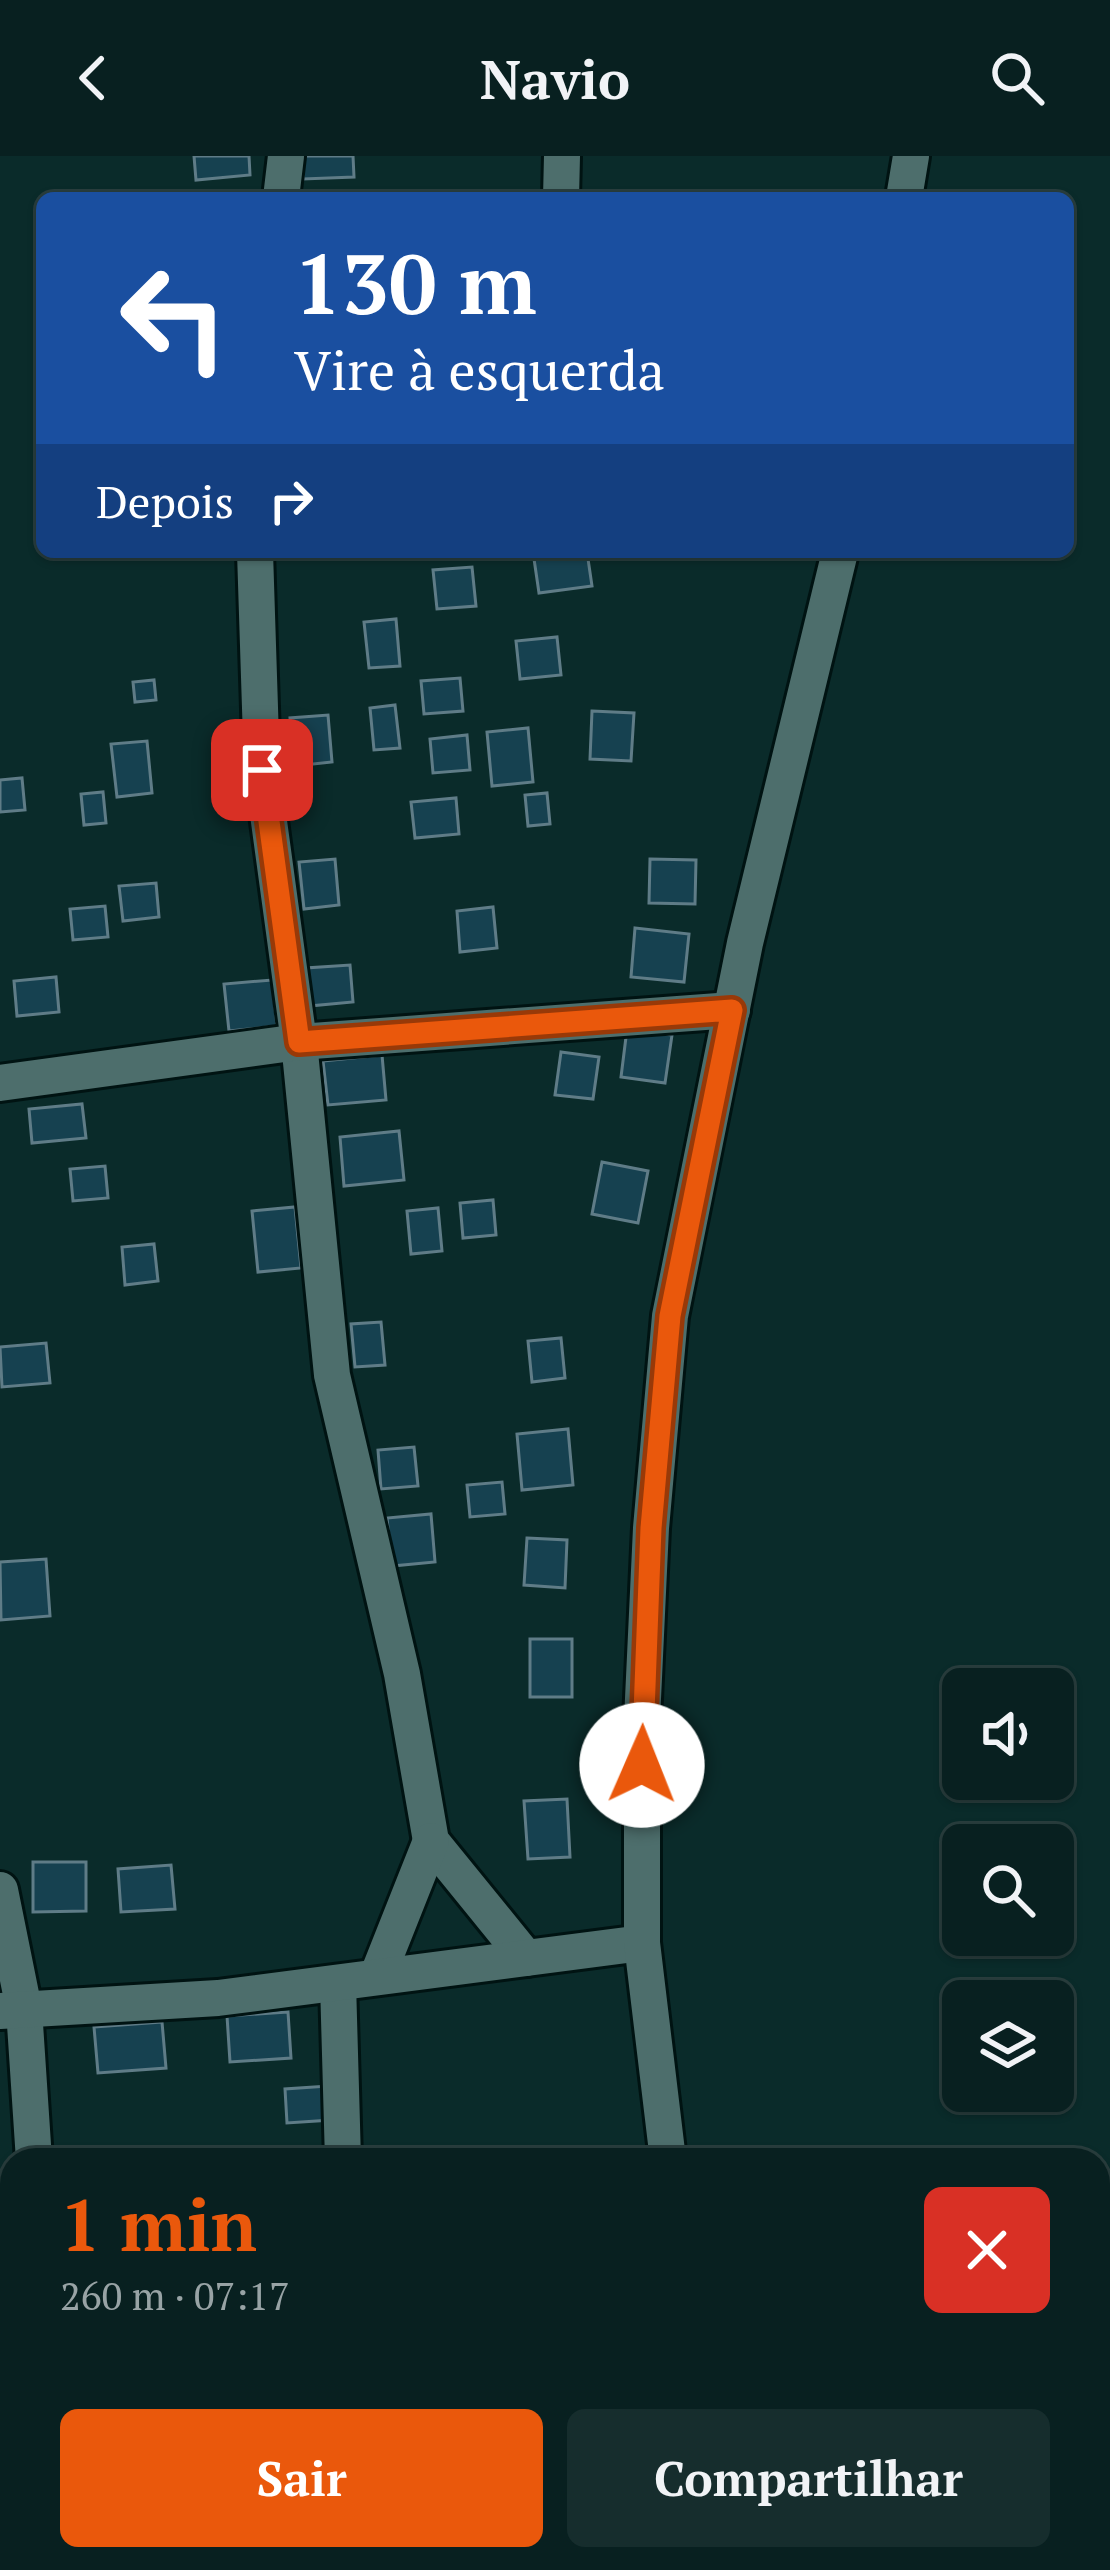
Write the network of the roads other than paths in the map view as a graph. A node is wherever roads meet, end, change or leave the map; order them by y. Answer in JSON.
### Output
{"nodes":[{"id":1,"x":286,"y":156,"type":"edge"},
{"id":2,"x":562,"y":156,"type":"edge"},
{"id":3,"x":911,"y":156,"type":"edge"},
{"id":4,"x":282,"y":192,"type":"edge"},
{"id":5,"x":561,"y":192,"type":"edge"},
{"id":6,"x":905,"y":192,"type":"edge"},
{"id":7,"x":255,"y":558,"type":"edge"},
{"id":8,"x":839,"y":558,"type":"edge"},
{"id":9,"x":732,"y":1010,"type":"junction"},
{"id":10,"x":299,"y":1042,"type":"junction"},
{"id":11,"x":0,"y":1083,"type":"edge"},
{"id":12,"x":431,"y":1841,"type":"junction"},
{"id":13,"x":0,"y":1890,"type":"edge"},
{"id":14,"x":642,"y":1943,"type":"junction"},
{"id":15,"x":526,"y":1958,"type":"junction"},
{"id":16,"x":376,"y":1978,"type":"junction"},
{"id":17,"x":338,"y":1982,"type":"junction"},
{"id":18,"x":12,"y":2010,"type":"edge"},
{"id":19,"x":32,"y":2148,"type":"edge"},
{"id":20,"x":343,"y":2148,"type":"edge"},
{"id":21,"x":667,"y":2148,"type":"edge"}],
"edges":[{"from":1,"to":4,"type":"street"},
{"from":2,"to":5,"type":"street"},
{"from":3,"to":6,"type":"street"},
{"from":7,"to":10,"type":"street"},
{"from":8,"to":9,"type":"street"},
{"from":9,"to":10,"type":"street"},
{"from":9,"to":14,"type":"street"},
{"from":10,"to":11,"type":"street"},
{"from":10,"to":12,"type":"street"},
{"from":12,"to":15,"type":"street"},
{"from":12,"to":16,"type":"street"},
{"from":13,"to":18,"type":"street"},
{"from":14,"to":15,"type":"street"},
{"from":14,"to":21,"type":"street"},
{"from":15,"to":16,"type":"street"},
{"from":16,"to":17,"type":"street"},
{"from":17,"to":18,"type":"street"},
{"from":17,"to":20,"type":"street"},
{"from":18,"to":19,"type":"street"}]}
